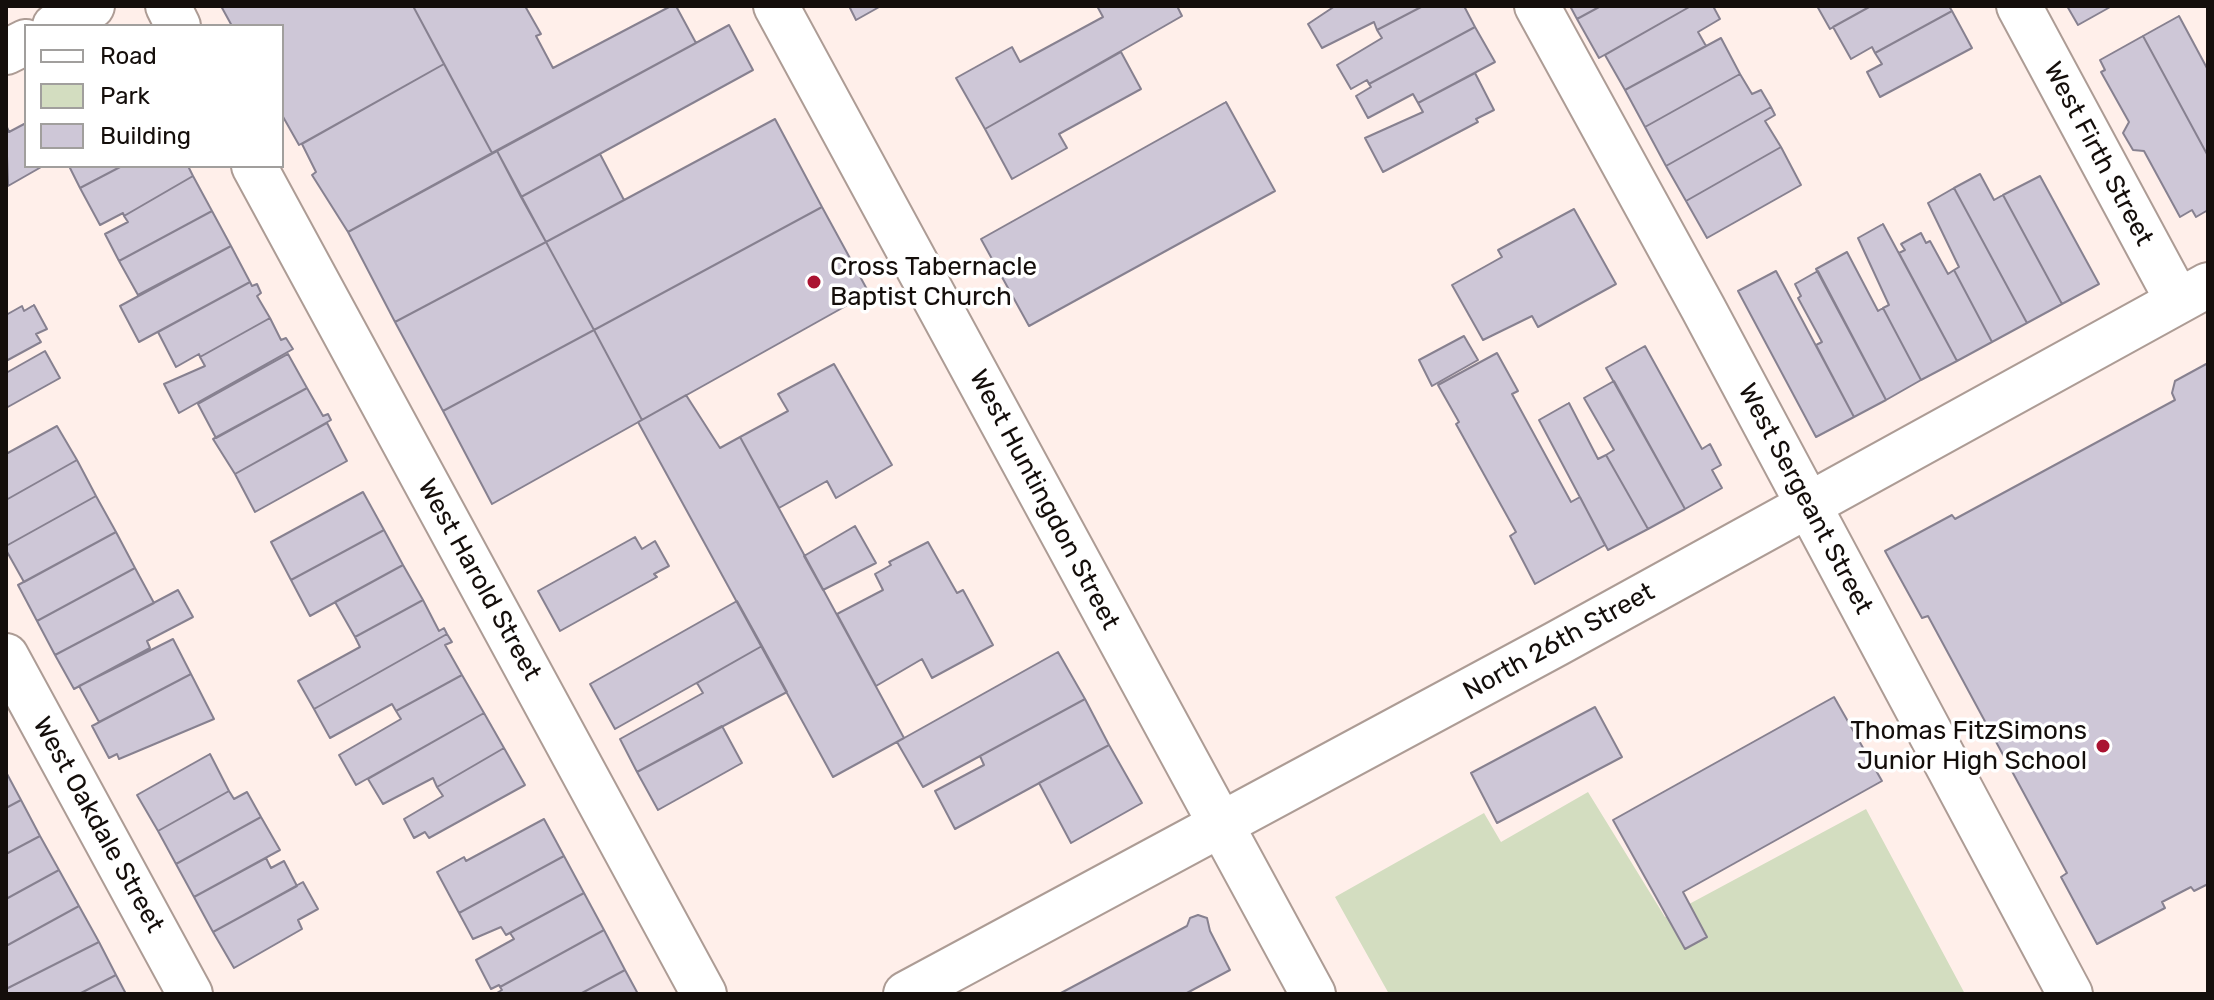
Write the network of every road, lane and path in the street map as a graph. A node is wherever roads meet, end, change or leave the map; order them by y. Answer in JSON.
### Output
{"nodes":[{"id":1,"x":92,"y":6,"type":"edge"},
{"id":2,"x":168,"y":6,"type":"edge"},
{"id":3,"x":776,"y":6,"type":"edge"},
{"id":4,"x":1537,"y":6,"type":"edge"},
{"id":5,"x":2019,"y":6,"type":"edge"},
{"id":6,"x":59,"y":24,"type":"edge"},
{"id":7,"x":177,"y":24,"type":"edge"},
{"id":8,"x":24,"y":43,"type":"edge"},
{"id":9,"x":6,"y":52,"type":"edge"},
{"id":10,"x":255,"y":168,"type":"edge"},
{"id":11,"x":2193,"y":293,"type":"edge"},
{"id":12,"x":1809,"y":505,"type":"junction"},
{"id":13,"x":6,"y":656,"type":"edge"},
{"id":14,"x":1221,"y":826,"type":"junction"},
{"id":15,"x":190,"y":994,"type":"edge"},
{"id":16,"x":704,"y":994,"type":"edge"},
{"id":17,"x":906,"y":994,"type":"edge"},
{"id":18,"x":1313,"y":994,"type":"edge"},
{"id":19,"x":2070,"y":994,"type":"edge"}],
"edges":[{"from":1,"to":6,"type":"street"},
{"from":2,"to":7,"type":"street"},
{"from":3,"to":14,"type":"street","name":"West Huntingdon Street"},
{"from":4,"to":12,"type":"street","name":"West Sergeant Street"},
{"from":5,"to":11,"type":"street","name":"West Firth Street"},
{"from":8,"to":9,"type":"street"},
{"from":10,"to":16,"type":"street","name":"West Harold Street"},
{"from":11,"to":12,"type":"street","name":"North 26th Street"},
{"from":12,"to":14,"type":"street","name":"North 26th Street"},
{"from":12,"to":19,"type":"street","name":"West Sergeant Street"},
{"from":13,"to":15,"type":"street","name":"West Oakdale Street"},
{"from":14,"to":17,"type":"street","name":"North 26th Street"},
{"from":14,"to":18,"type":"street","name":"West Huntingdon Street"}]}
